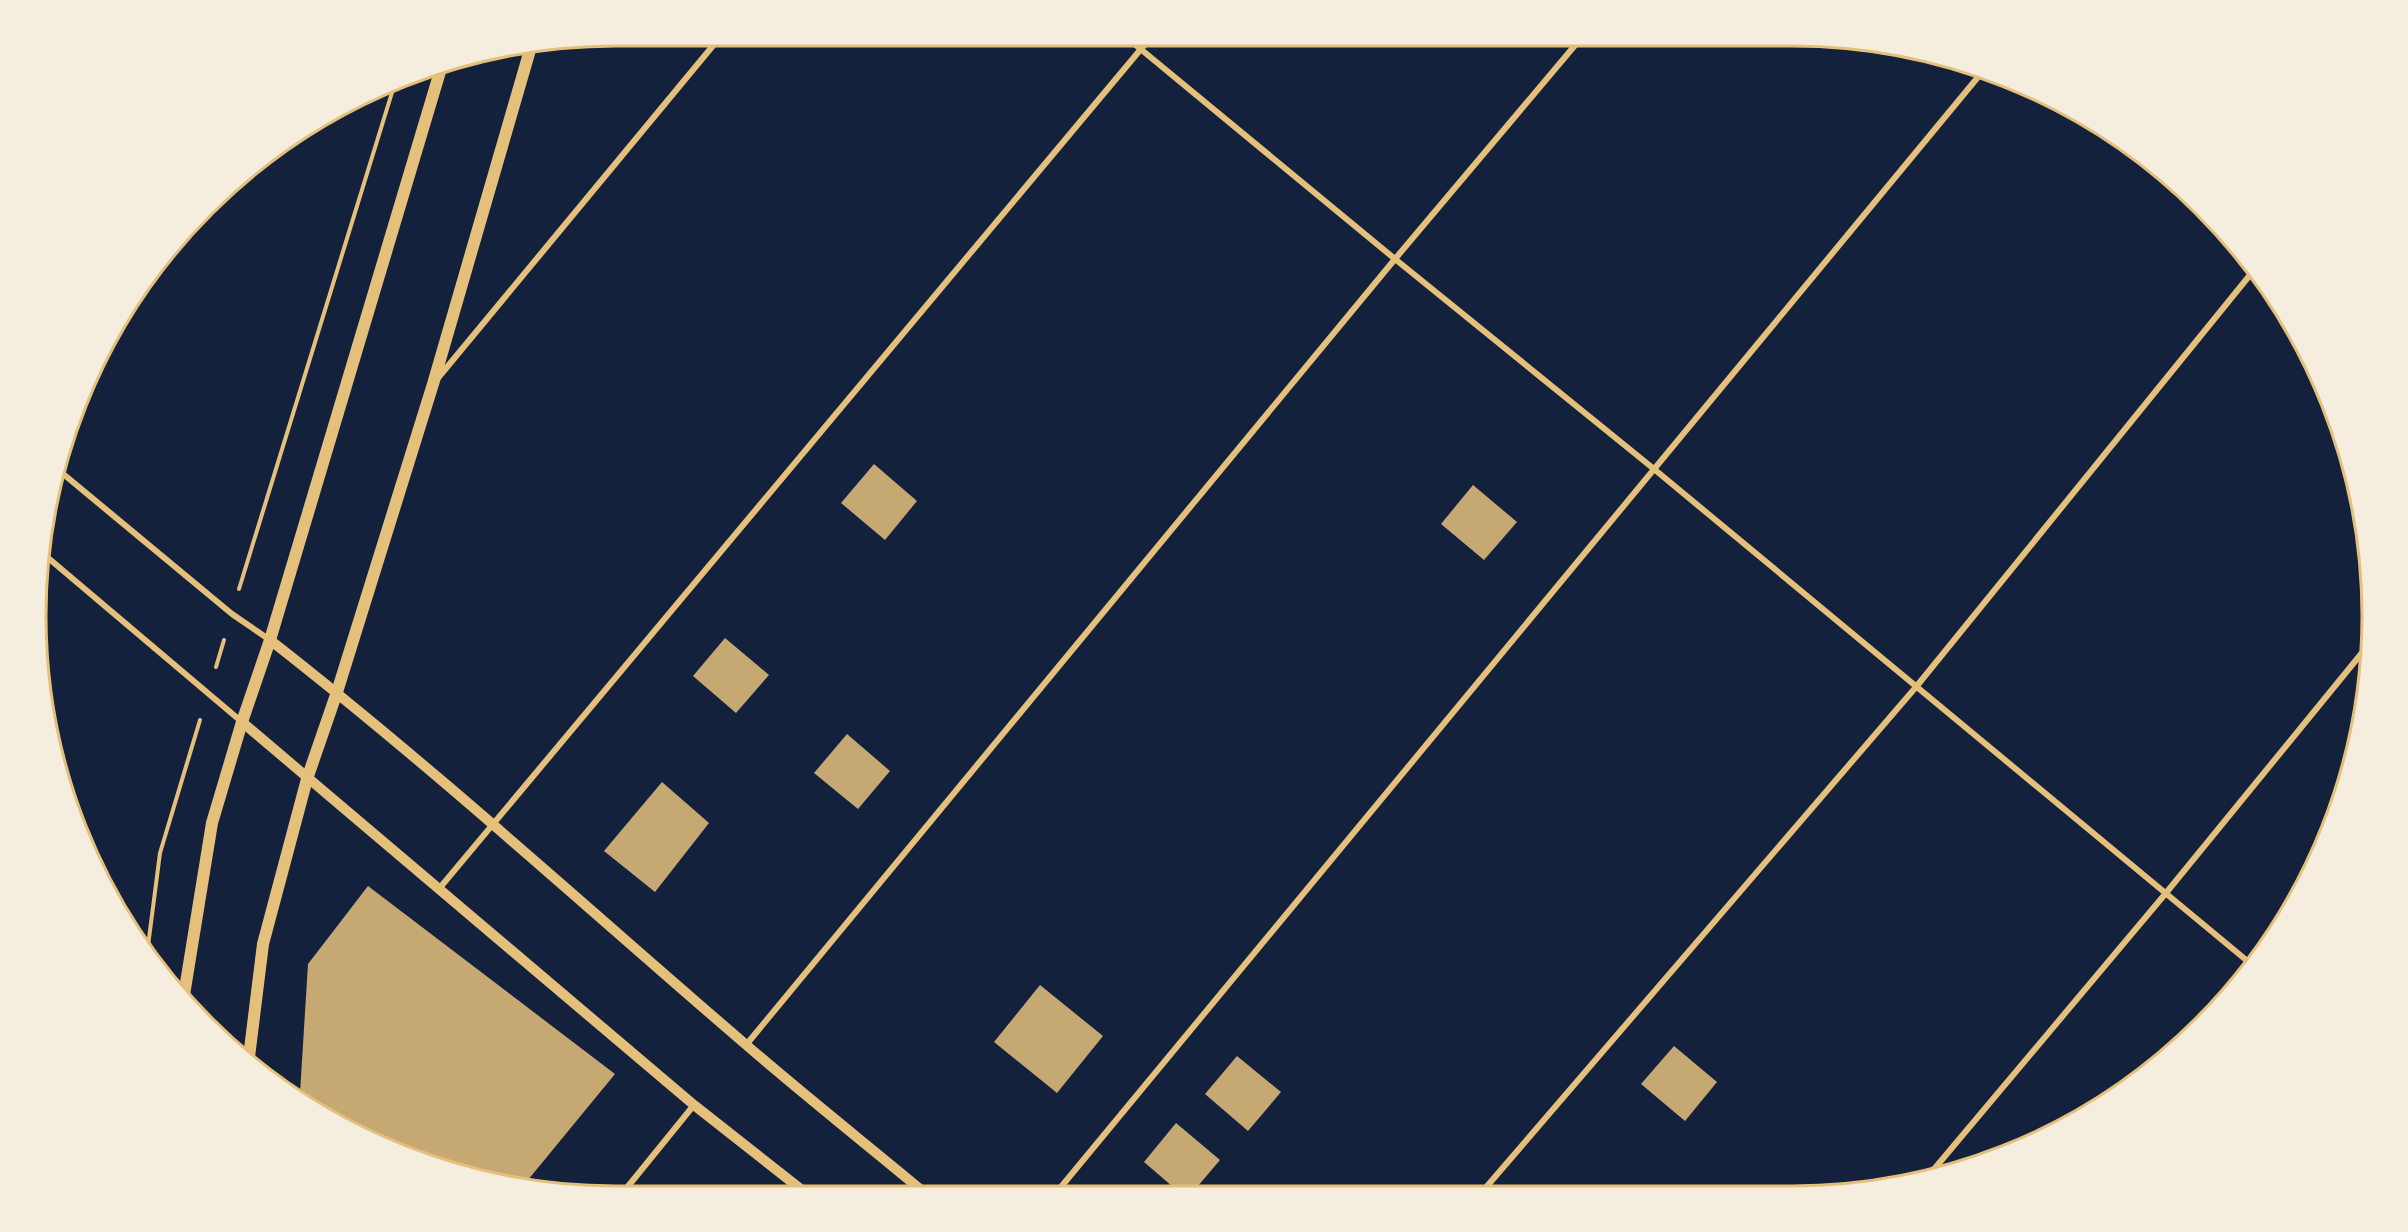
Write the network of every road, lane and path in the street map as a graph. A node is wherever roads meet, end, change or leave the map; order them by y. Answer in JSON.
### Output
{"nodes":[{"id":1,"x":712,"y":47,"type":"edge"},
{"id":2,"x":1574,"y":47,"type":"edge"},
{"id":3,"x":1140,"y":49,"type":"joint"},
{"id":4,"x":529,"y":53,"type":"edge"},
{"id":5,"x":439,"y":75,"type":"edge"},
{"id":6,"x":1977,"y":78,"type":"edge"},
{"id":7,"x":392,"y":93,"type":"edge"},
{"id":8,"x":1395,"y":259,"type":"junction"},
{"id":9,"x":2249,"y":276,"type":"edge"},
{"id":10,"x":433,"y":384,"type":"junction"},
{"id":11,"x":1654,"y":469,"type":"junction"},
{"id":12,"x":64,"y":475,"type":"edge"},
{"id":13,"x":50,"y":558,"type":"edge"},
{"id":14,"x":232,"y":614,"type":"junction"},
{"id":15,"x":270,"y":640,"type":"junction"},
{"id":16,"x":2360,"y":656,"type":"edge"},
{"id":17,"x":1916,"y":687,"type":"junction"},
{"id":18,"x":337,"y":692,"type":"junction"},
{"id":19,"x":208,"y":693,"type":"junction"},
{"id":20,"x":242,"y":722,"type":"junction"},
{"id":21,"x":307,"y":779,"type":"junction"},
{"id":22,"x":493,"y":823,"type":"junction"},
{"id":23,"x":438,"y":890,"type":"junction"},
{"id":24,"x":2166,"y":893,"type":"junction"},
{"id":25,"x":149,"y":941,"type":"edge"},
{"id":26,"x":2246,"y":960,"type":"edge"},
{"id":27,"x":185,"y":988,"type":"edge"},
{"id":28,"x":746,"y":1045,"type":"junction"},
{"id":29,"x":250,"y":1051,"type":"edge"},
{"id":30,"x":694,"y":1105,"type":"junction"},
{"id":31,"x":1936,"y":1167,"type":"edge"},
{"id":32,"x":628,"y":1186,"type":"edge"},
{"id":33,"x":797,"y":1186,"type":"edge"},
{"id":34,"x":916,"y":1186,"type":"edge"},
{"id":35,"x":1062,"y":1186,"type":"edge"},
{"id":36,"x":1487,"y":1186,"type":"edge"}],
"edges":[{"from":1,"to":10,"type":"street"},
{"from":2,"to":8,"type":"street"},
{"from":3,"to":8,"type":"street"},
{"from":3,"to":22,"type":"street"},
{"from":4,"to":10,"type":"main road"},
{"from":5,"to":15,"type":"main road"},
{"from":6,"to":11,"type":"street"},
{"from":7,"to":14,"type":"path"},
{"from":8,"to":11,"type":"street"},
{"from":8,"to":28,"type":"street"},
{"from":9,"to":17,"type":"street"},
{"from":10,"to":18,"type":"main road"},
{"from":11,"to":17,"type":"street"},
{"from":11,"to":35,"type":"street"},
{"from":12,"to":14,"type":"street"},
{"from":13,"to":19,"type":"street"},
{"from":14,"to":15,"type":"street"},
{"from":14,"to":19,"type":"path"},
{"from":15,"to":18,"type":"street"},
{"from":15,"to":20,"type":"main road"},
{"from":16,"to":24,"type":"street"},
{"from":17,"to":24,"type":"street"},
{"from":17,"to":36,"type":"street"},
{"from":18,"to":21,"type":"main road"},
{"from":18,"to":22,"type":"street"},
{"from":19,"to":20,"type":"street"},
{"from":19,"to":25,"type":"path"},
{"from":20,"to":21,"type":"street"},
{"from":20,"to":27,"type":"main road"},
{"from":21,"to":23,"type":"street"},
{"from":21,"to":29,"type":"main road"},
{"from":22,"to":23,"type":"street"},
{"from":22,"to":28,"type":"street"},
{"from":23,"to":30,"type":"street"},
{"from":24,"to":26,"type":"street"},
{"from":24,"to":31,"type":"street"},
{"from":28,"to":34,"type":"street"},
{"from":30,"to":32,"type":"street"},
{"from":30,"to":33,"type":"street"}]}
